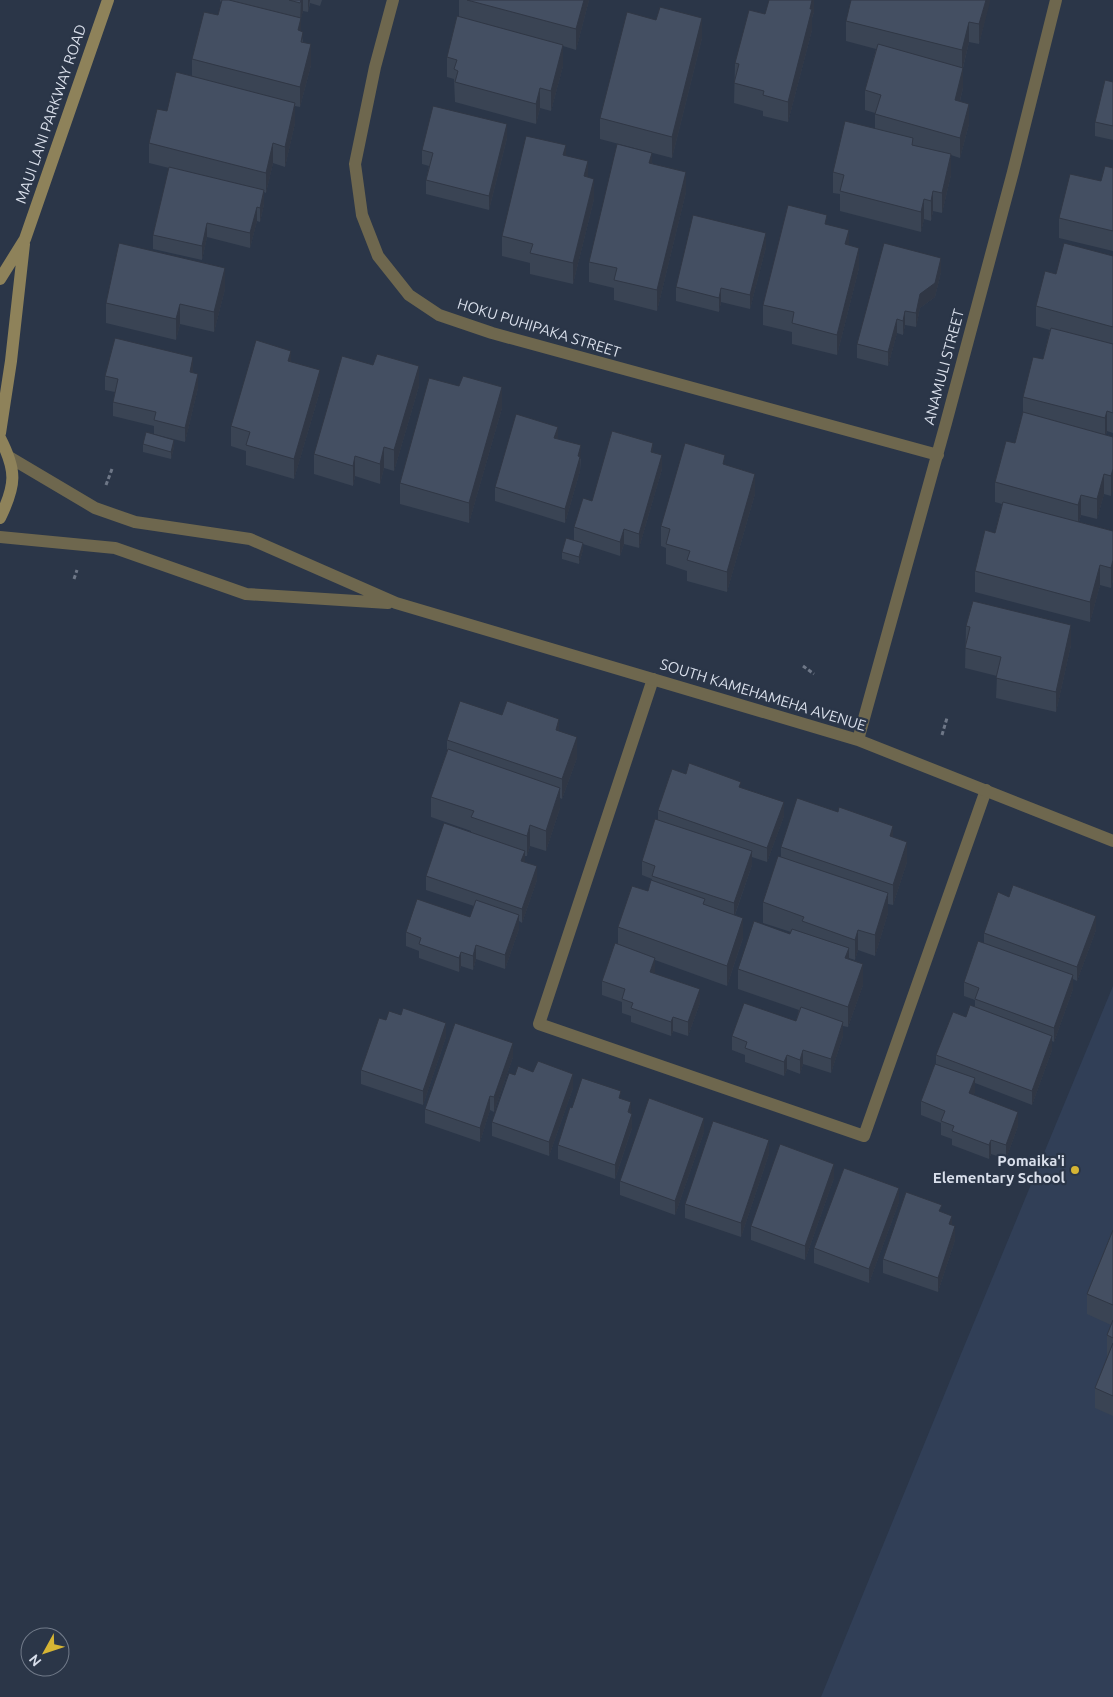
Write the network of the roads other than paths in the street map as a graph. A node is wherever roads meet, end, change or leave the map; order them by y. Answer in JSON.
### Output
{"nodes":[{"id":1,"x":108,"y":0,"type":"edge"},
{"id":2,"x":393,"y":0,"type":"edge"},
{"id":3,"x":1056,"y":0,"type":"edge"},
{"id":4,"x":25,"y":239,"type":"junction"},
{"id":5,"x":0,"y":279,"type":"edge"},
{"id":6,"x":0,"y":434,"type":"edge"},
{"id":7,"x":0,"y":438,"type":"edge"},
{"id":8,"x":938,"y":455,"type":"junction"},
{"id":9,"x":10,"y":457,"type":"junction"},
{"id":10,"x":0,"y":518,"type":"edge"},
{"id":11,"x":0,"y":537,"type":"edge"},
{"id":12,"x":396,"y":603,"type":"junction"},
{"id":13,"x":653,"y":679,"type":"junction"},
{"id":14,"x":858,"y":740,"type":"junction"},
{"id":15,"x":986,"y":790,"type":"junction"},
{"id":16,"x":1113,"y":841,"type":"edge"}],
"edges":[{"from":1,"to":4,"type":"main road","name":"MAUI LANI PARKWAY ROAD"},
{"from":2,"to":8,"type":"street","name":"HOKU PUHIPAKA STREET"},
{"from":3,"to":8,"type":"street","name":"ANAMULI STREET"},
{"from":4,"to":5,"type":"main road","name":"MAUI LANI PARKWAY ROAD"},
{"from":4,"to":6,"type":"main road","name":"MAUI LANI PARKWAY ROAD"},
{"from":7,"to":9,"type":"main road"},
{"from":8,"to":14,"type":"street","name":"ANAMULI STREET"},
{"from":9,"to":10,"type":"main road"},
{"from":9,"to":12,"type":"street","name":"SOUTH KAMEHAMEHA AVENUE"},
{"from":11,"to":12,"type":"street","name":"SOUTH KAMEHAMEHA AVENUE"},
{"from":12,"to":13,"type":"street","name":"SOUTH KAMEHAMEHA AVENUE"},
{"from":13,"to":14,"type":"street","name":"SOUTH KAMEHAMEHA AVENUE"},
{"from":13,"to":15,"type":"street"},
{"from":14,"to":15,"type":"street","name":"SOUTH KAMEHAMEHA AVENUE"},
{"from":15,"to":16,"type":"street","name":"SOUTH KAMEHAMEHA AVENUE"}]}
